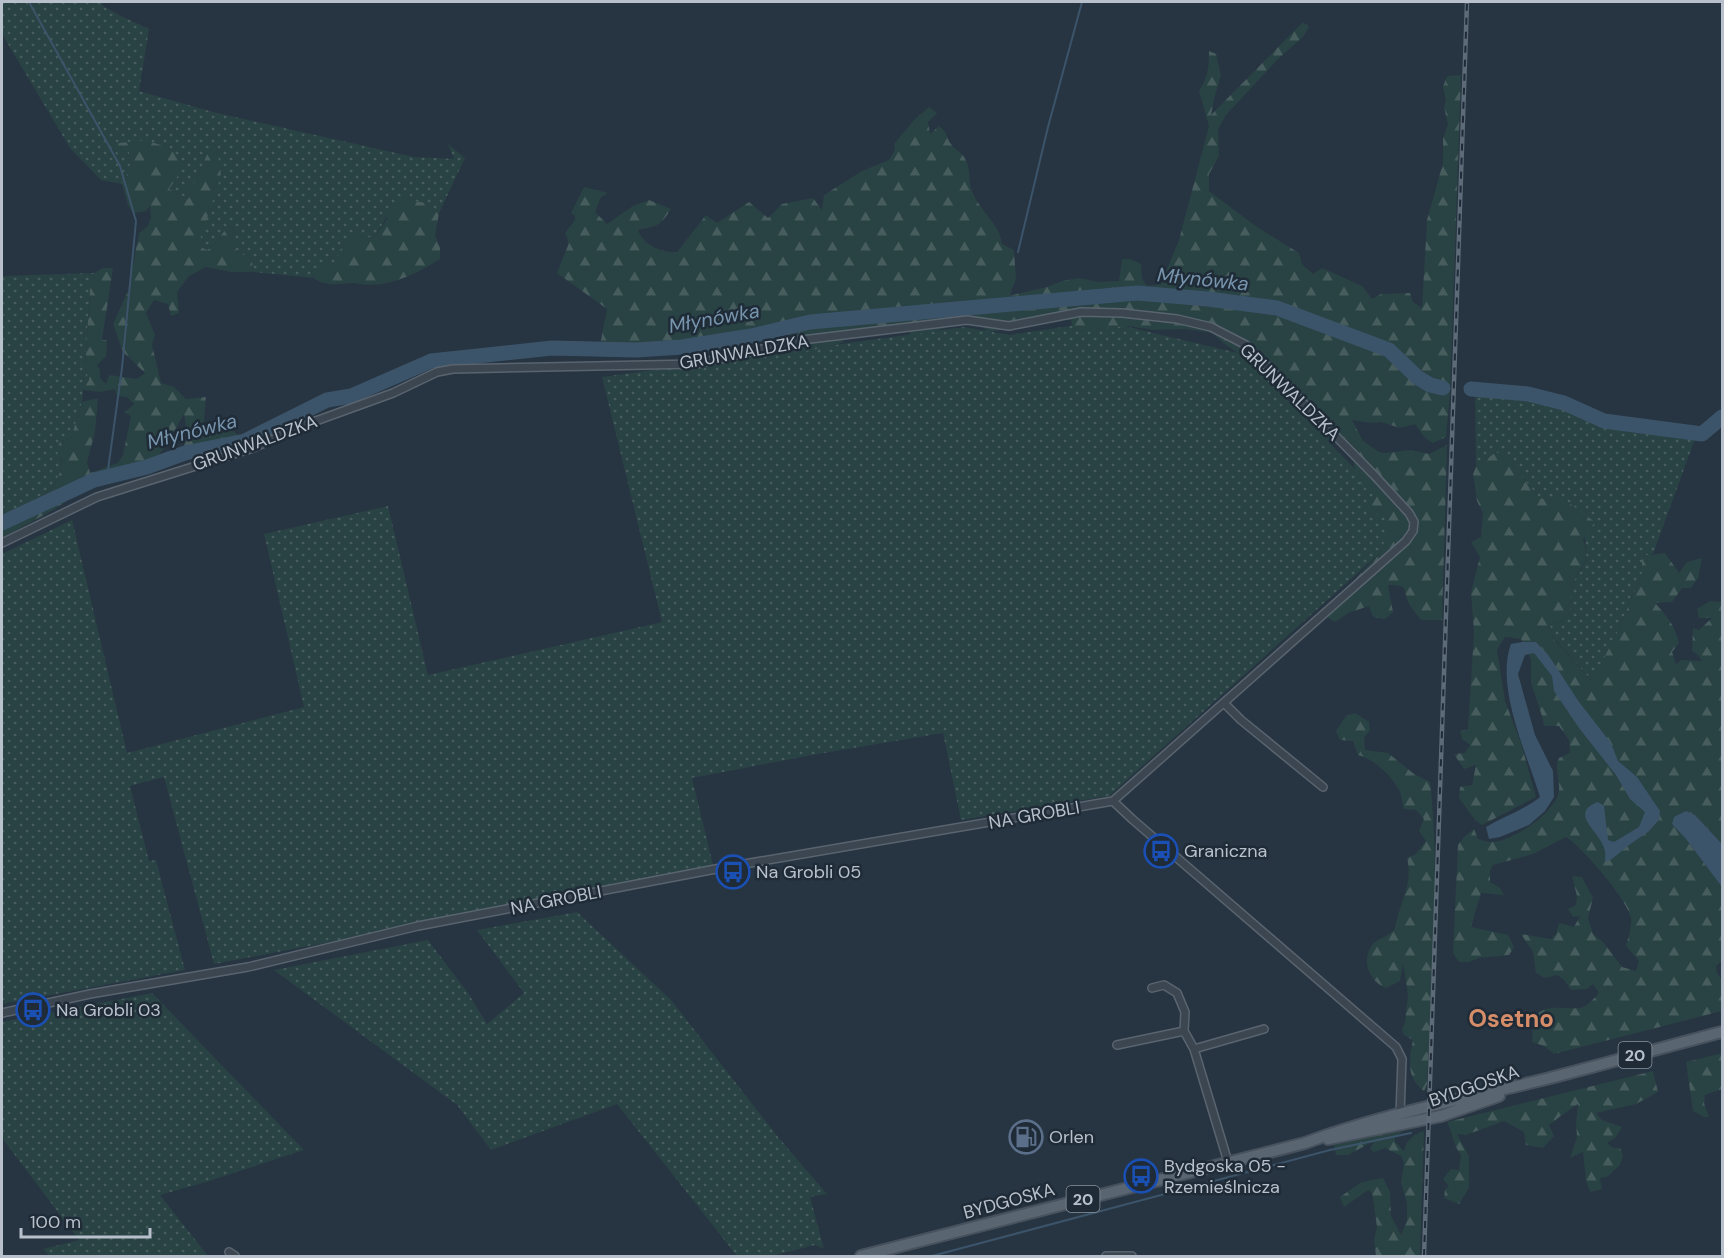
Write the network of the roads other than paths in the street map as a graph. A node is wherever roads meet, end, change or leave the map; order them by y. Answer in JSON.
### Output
{"nodes":[{"id":1,"x":2,"y":543,"type":"edge"},
{"id":2,"x":1224,"y":703,"type":"junction"},
{"id":3,"x":1323,"y":787,"type":"dead end"},
{"id":4,"x":1113,"y":801,"type":"junction"},
{"id":5,"x":1152,"y":988,"type":"dead end"},
{"id":6,"x":2,"y":1013,"type":"edge"},
{"id":7,"x":1264,"y":1029,"type":"dead end"},
{"id":8,"x":1184,"y":1031,"type":"junction"},
{"id":9,"x":1722,"y":1032,"type":"edge"},
{"id":10,"x":1117,"y":1045,"type":"dead end"},
{"id":11,"x":1194,"y":1049,"type":"junction"},
{"id":12,"x":1547,"y":1078,"type":"junction"},
{"id":13,"x":1401,"y":1113,"type":"junction"},
{"id":14,"x":1388,"y":1127,"type":"junction"},
{"id":15,"x":1305,"y":1143,"type":"junction"},
{"id":16,"x":1228,"y":1162,"type":"junction"},
{"id":17,"x":1132,"y":1256,"type":"edge"},
{"id":18,"x":861,"y":1257,"type":"edge"},
{"id":19,"x":1106,"y":1257,"type":"edge"}],
"edges":[{"from":1,"to":2,"type":"street","name":"GRUNWALDZKA"},
{"from":2,"to":3,"type":"street"},
{"from":2,"to":4,"type":"street"},
{"from":4,"to":6,"type":"street","name":"NA GROBLI"},
{"from":4,"to":13,"type":"street"},
{"from":5,"to":8,"type":"street"},
{"from":7,"to":11,"type":"street"},
{"from":8,"to":10,"type":"street"},
{"from":8,"to":11,"type":"street"},
{"from":9,"to":12,"type":"main road","name":"BYDGOSKA","number":"20"},
{"from":11,"to":16,"type":"street"},
{"from":12,"to":13,"type":"main road","name":"BYDGOSKA","number":"20"},
{"from":12,"to":14,"type":"main road","name":"BYDGOSKA","number":"20"},
{"from":13,"to":14,"type":"street"},
{"from":13,"to":15,"type":"main road","name":"BYDGOSKA","number":"20"},
{"from":14,"to":15,"type":"main road","name":"BYDGOSKA","number":"20"},
{"from":15,"to":16,"type":"main road","name":"BYDGOSKA","number":"20"},
{"from":16,"to":18,"type":"main road","name":"BYDGOSKA","number":"20"},
{"from":17,"to":19,"type":"street"}]}
